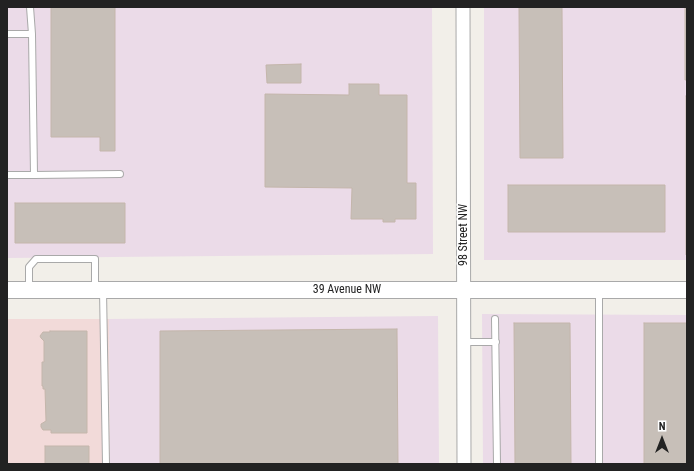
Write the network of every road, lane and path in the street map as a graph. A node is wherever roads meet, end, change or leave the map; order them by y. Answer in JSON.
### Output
{"nodes":[{"id":1,"x":30,"y":7,"type":"edge"},
{"id":2,"x":463,"y":7,"type":"edge"},
{"id":3,"x":7,"y":34,"type":"edge"},
{"id":4,"x":32,"y":34,"type":"junction"},
{"id":5,"x":120,"y":174,"type":"dead end"},
{"id":6,"x":7,"y":175,"type":"edge"},
{"id":7,"x":34,"y":175,"type":"junction"},
{"id":8,"x":7,"y":290,"type":"edge"},
{"id":9,"x":29,"y":290,"type":"junction"},
{"id":10,"x":99,"y":290,"type":"junction"},
{"id":11,"x":464,"y":290,"type":"junction"},
{"id":12,"x":599,"y":290,"type":"junction"},
{"id":13,"x":687,"y":290,"type":"edge"},
{"id":14,"x":495,"y":319,"type":"dead end"},
{"id":15,"x":464,"y":342,"type":"junction"},
{"id":16,"x":496,"y":342,"type":"junction"},
{"id":17,"x":106,"y":464,"type":"edge"},
{"id":18,"x":464,"y":464,"type":"edge"},
{"id":19,"x":497,"y":464,"type":"edge"},
{"id":20,"x":599,"y":464,"type":"edge"}],
"edges":[{"from":1,"to":4,"type":"lane"},
{"from":2,"to":11,"type":"street","name":"98 Street NW"},
{"from":3,"to":4,"type":"lane"},
{"from":4,"to":7,"type":"lane"},
{"from":5,"to":7,"type":"lane"},
{"from":6,"to":7,"type":"lane"},
{"from":8,"to":9,"type":"street","name":"39 Avenue NW"},
{"from":9,"to":10,"type":"street","name":"39 Avenue NW"},
{"from":9,"to":10,"type":"lane"},
{"from":10,"to":11,"type":"street","name":"39 Avenue NW"},
{"from":10,"to":17,"type":"lane"},
{"from":11,"to":12,"type":"street","name":"39 Avenue NW"},
{"from":11,"to":15,"type":"street","name":"98 Street NW"},
{"from":12,"to":13,"type":"street","name":"39 Avenue NW"},
{"from":12,"to":20,"type":"lane"},
{"from":14,"to":16,"type":"lane"},
{"from":15,"to":16,"type":"lane"},
{"from":15,"to":18,"type":"street","name":"98 Street NW"},
{"from":16,"to":19,"type":"lane"}]}
